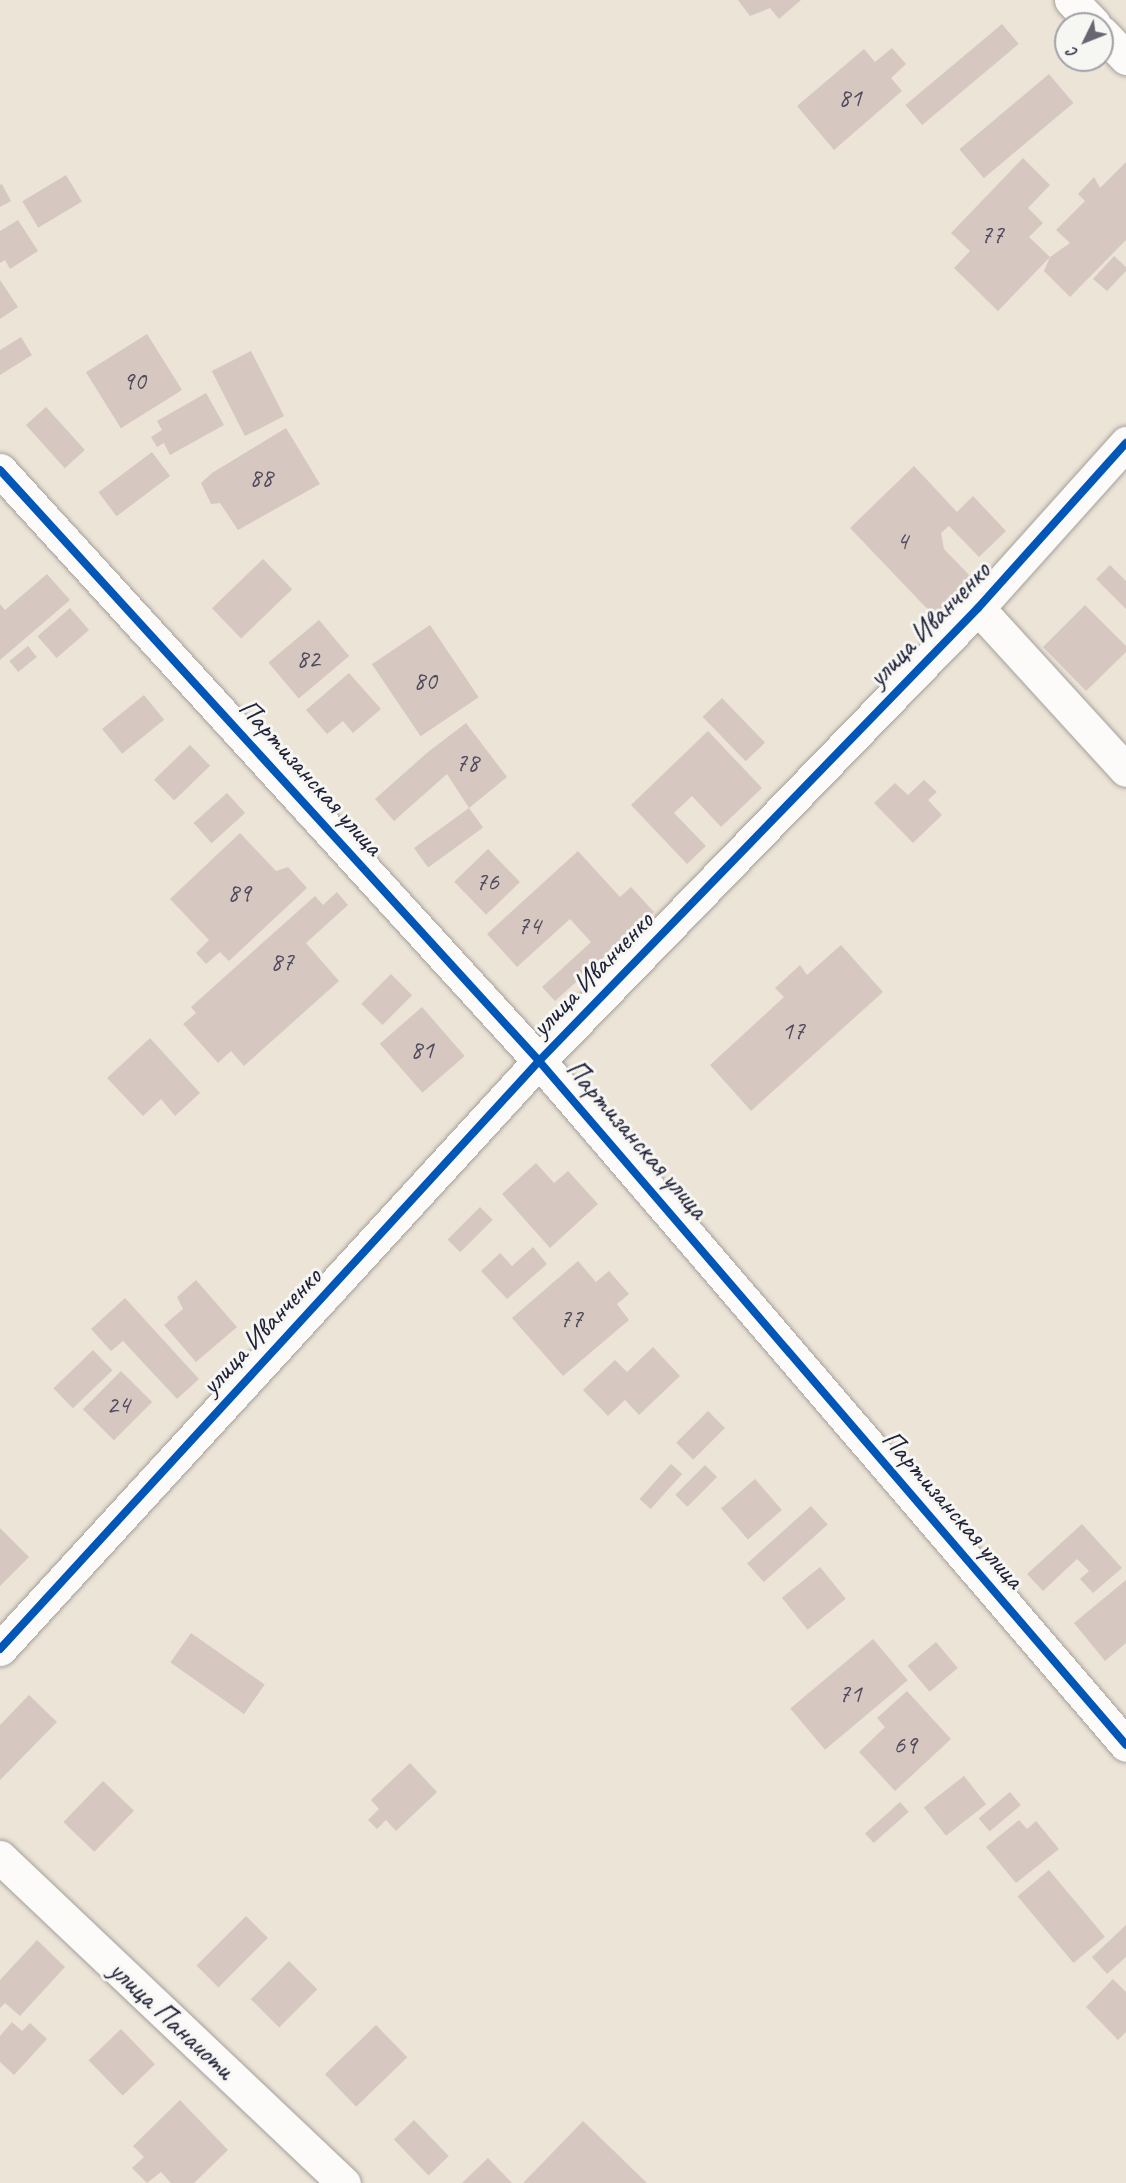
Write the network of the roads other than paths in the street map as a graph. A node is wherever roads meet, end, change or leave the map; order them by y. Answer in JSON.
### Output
{"nodes":[{"id":1,"x":1071,"y":0,"type":"edge"},
{"id":2,"x":1082,"y":12,"type":"edge"},
{"id":3,"x":1114,"y":46,"type":"edge"},
{"id":4,"x":1126,"y":58,"type":"edge"},
{"id":5,"x":1126,"y":443,"type":"edge"},
{"id":6,"x":0,"y":470,"type":"edge"},
{"id":7,"x":978,"y":608,"type":"junction"},
{"id":8,"x":1126,"y":770,"type":"edge"},
{"id":9,"x":539,"y":1060,"type":"junction"},
{"id":10,"x":0,"y":1649,"type":"edge"},
{"id":11,"x":1126,"y":1745,"type":"edge"},
{"id":12,"x":0,"y":1857,"type":"edge"},
{"id":13,"x":344,"y":2183,"type":"edge"}],
"edges":[{"from":1,"to":2,"type":"street"},
{"from":3,"to":4,"type":"street"},
{"from":5,"to":7,"type":"street","name":"улица Иванченко"},
{"from":6,"to":9,"type":"street","name":"Партизанская улица"},
{"from":7,"to":8,"type":"street"},
{"from":7,"to":9,"type":"street","name":"улица Иванченко"},
{"from":9,"to":10,"type":"street","name":"улица Иванченко"},
{"from":9,"to":11,"type":"street","name":"Партизанская улица"},
{"from":12,"to":13,"type":"street","name":"улица Панаиоти"}]}
